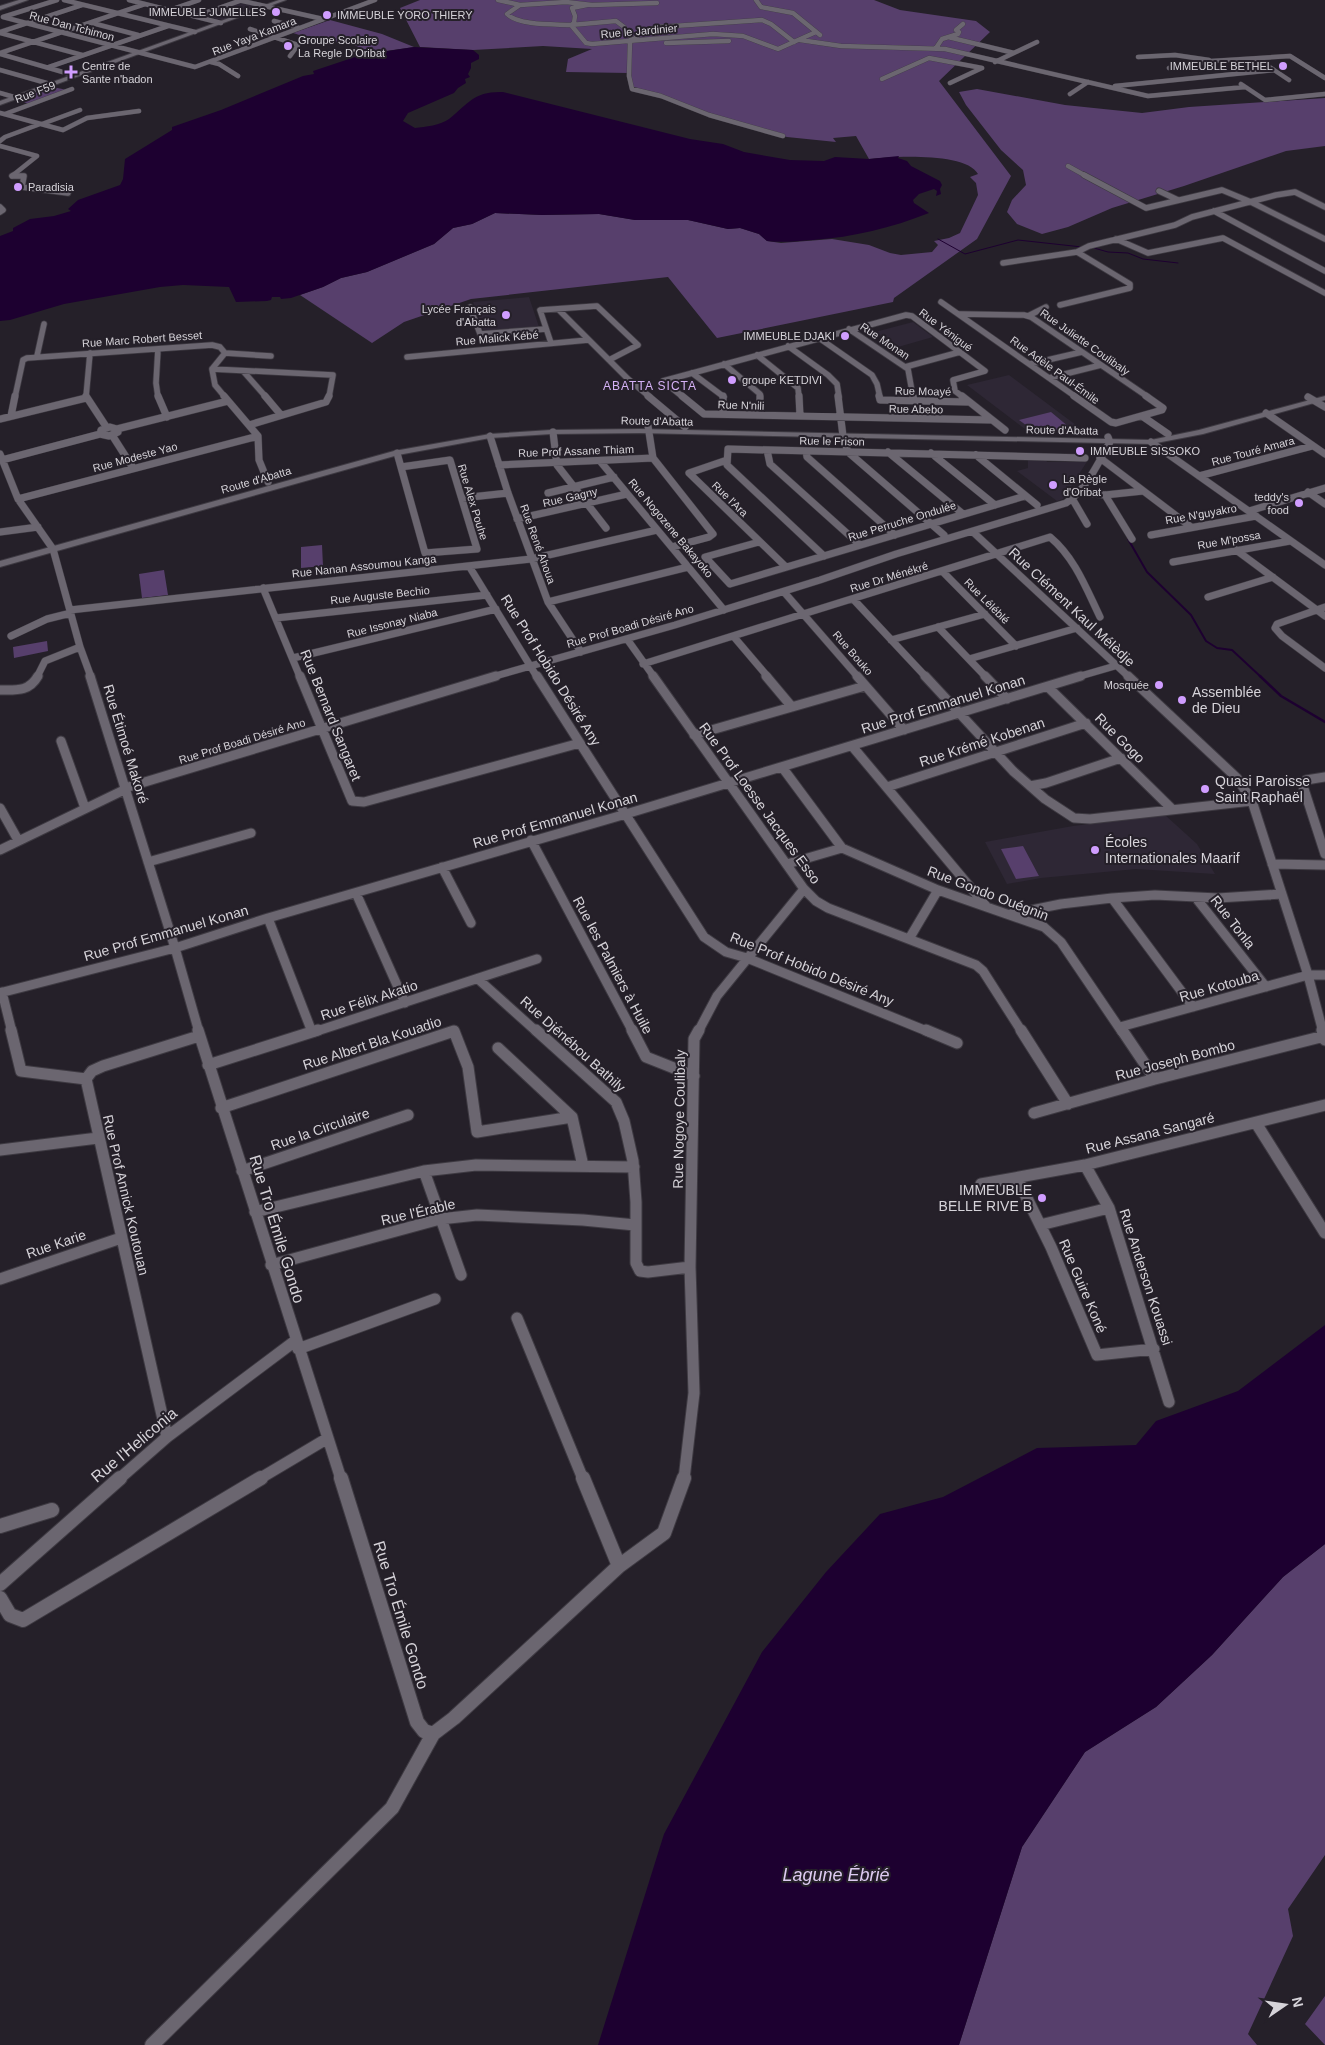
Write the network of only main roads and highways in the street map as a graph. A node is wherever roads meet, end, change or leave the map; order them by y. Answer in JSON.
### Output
{"nodes":[{"id":1,"x":25,"y":0,"type":"edge"},
{"id":2,"x":0,"y":8,"type":"edge"}],
"edges":[{"from":1,"to":2,"type":"main road"}]}
